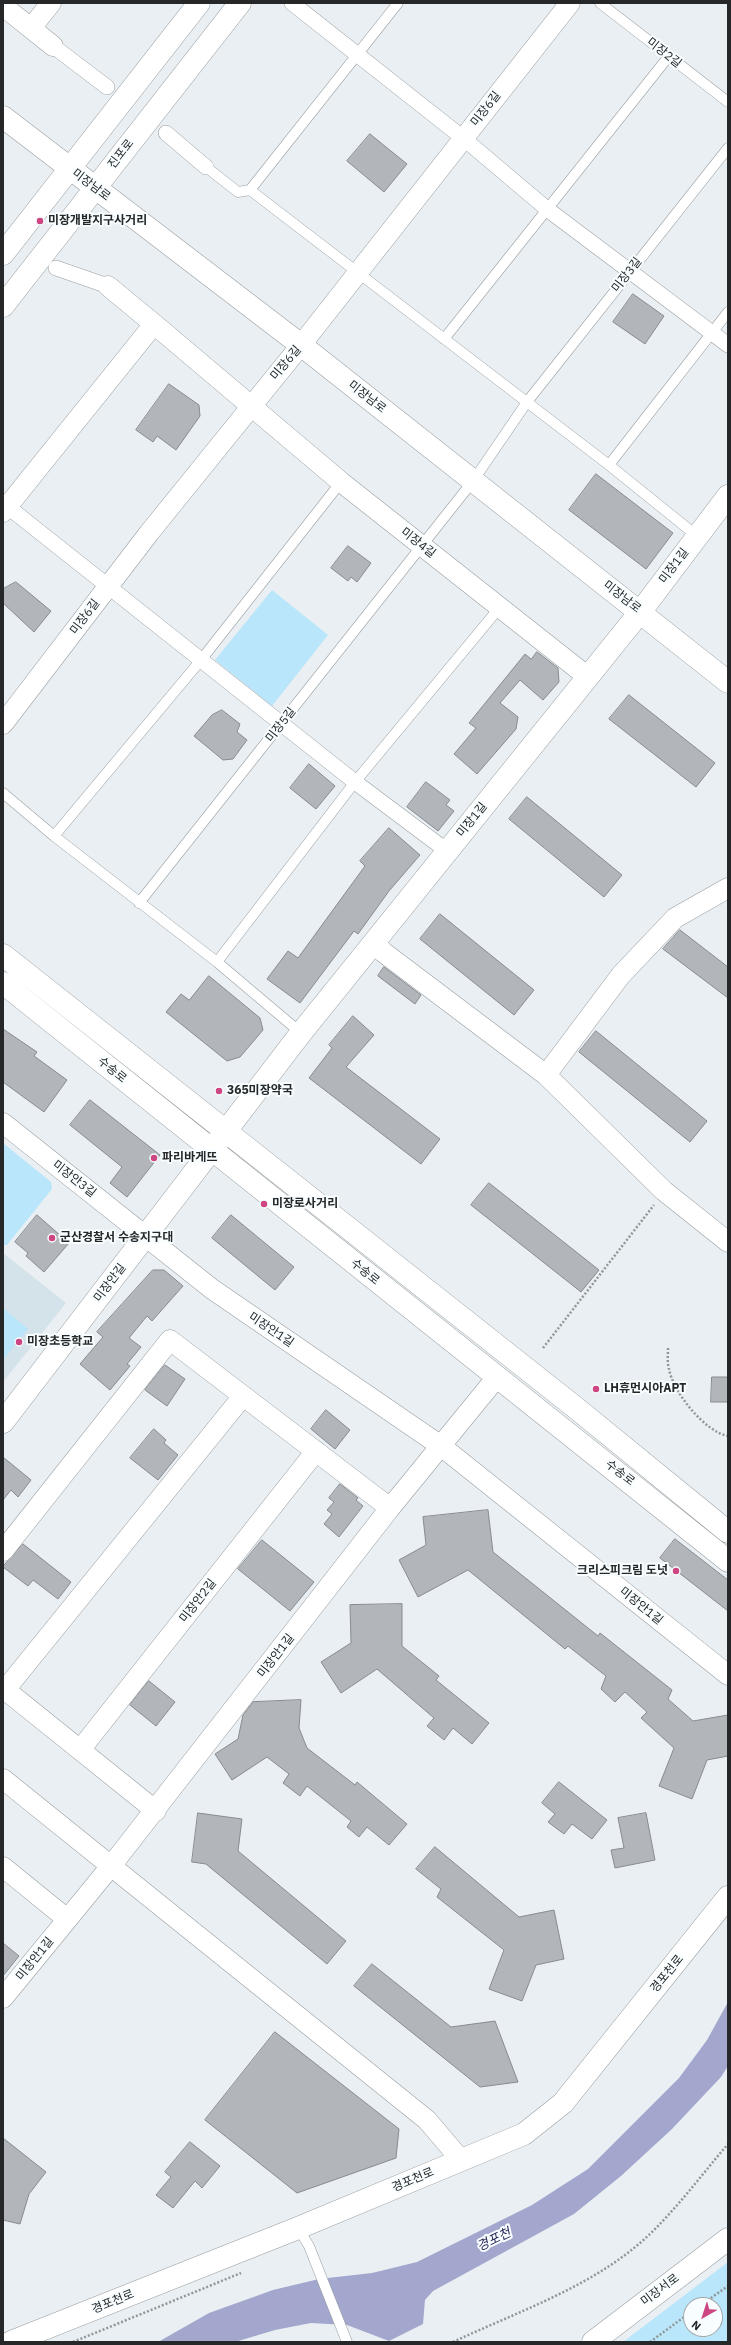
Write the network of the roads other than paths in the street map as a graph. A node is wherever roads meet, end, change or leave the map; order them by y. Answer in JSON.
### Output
{"nodes":[{"id":1,"x":51,"y":3,"type":"edge"},
{"id":2,"x":199,"y":3,"type":"edge"},
{"id":3,"x":240,"y":3,"type":"edge"},
{"id":4,"x":292,"y":3,"type":"edge"},
{"id":5,"x":398,"y":3,"type":"edge"},
{"id":6,"x":570,"y":3,"type":"edge"},
{"id":7,"x":600,"y":3,"type":"edge"},
{"id":8,"x":3,"y":6,"type":"edge"},
{"id":9,"x":31,"y":28,"type":"junction"},
{"id":10,"x":52,"y":46,"type":"joint"},
{"id":11,"x":357,"y":55,"type":"junction"},
{"id":12,"x":669,"y":56,"type":"junction"},
{"id":13,"x":107,"y":87,"type":"dead end"},
{"id":14,"x":728,"y":102,"type":"edge"},
{"id":15,"x":3,"y":117,"type":"edge"},
{"id":16,"x":166,"y":133,"type":"dead end"},
{"id":17,"x":463,"y":138,"type":"junction"},
{"id":18,"x":728,"y":148,"type":"edge"},
{"id":19,"x":70,"y":168,"type":"junction"},
{"id":20,"x":206,"y":168,"type":"joint"},
{"id":21,"x":95,"y":188,"type":"junction"},
{"id":22,"x":250,"y":190,"type":"junction"},
{"id":23,"x":547,"y":209,"type":"junction"},
{"id":24,"x":3,"y":254,"type":"edge"},
{"id":25,"x":56,"y":268,"type":"dead end"},
{"id":26,"x":630,"y":271,"type":"junction"},
{"id":27,"x":357,"y":272,"type":"junction"},
{"id":28,"x":108,"y":286,"type":"joint"},
{"id":29,"x":3,"y":306,"type":"edge"},
{"id":30,"x":728,"y":312,"type":"edge"},
{"id":31,"x":154,"y":324,"type":"junction"},
{"id":32,"x":712,"y":333,"type":"junction"},
{"id":33,"x":444,"y":338,"type":"junction"},
{"id":34,"x":301,"y":345,"type":"junction"},
{"id":35,"x":728,"y":345,"type":"edge"},
{"id":36,"x":527,"y":402,"type":"junction"},
{"id":37,"x":250,"y":406,"type":"junction"},
{"id":38,"x":609,"y":465,"type":"junction"},
{"id":39,"x":473,"y":481,"type":"junction"},
{"id":40,"x":341,"y":482,"type":"junction"},
{"id":41,"x":728,"y":496,"type":"edge"},
{"id":42,"x":5,"y":507,"type":"edge"},
{"id":43,"x":697,"y":536,"type":"junction"},
{"id":44,"x":422,"y":546,"type":"junction"},
{"id":45,"x":109,"y":586,"type":"junction"},
{"id":46,"x":500,"y":607,"type":"junction"},
{"id":47,"x":641,"y":611,"type":"junction"},
{"id":48,"x":201,"y":660,"type":"junction"},
{"id":49,"x":588,"y":677,"type":"junction"},
{"id":50,"x":728,"y":682,"type":"edge"},
{"id":51,"x":3,"y":724,"type":"edge"},
{"id":52,"x":281,"y":724,"type":"junction"},
{"id":53,"x":355,"y":782,"type":"junction"},
{"id":54,"x":3,"y":793,"type":"edge"},
{"id":55,"x":54,"y":836,"type":"junction"},
{"id":56,"x":447,"y":851,"type":"junction"},
{"id":57,"x":728,"y":888,"type":"edge"},
{"id":58,"x":139,"y":903,"type":"junction"},
{"id":59,"x":375,"y":943,"type":"junction"},
{"id":60,"x":3,"y":955,"type":"edge"},
{"id":61,"x":217,"y":962,"type":"junction"},
{"id":62,"x":3,"y":983,"type":"edge"},
{"id":63,"x":301,"y":1033,"type":"junction"},
{"id":64,"x":546,"y":1075,"type":"junction"},
{"id":65,"x":3,"y":1123,"type":"edge"},
{"id":66,"x":218,"y":1141,"type":"junction"},
{"id":67,"x":146,"y":1236,"type":"junction"},
{"id":68,"x":728,"y":1242,"type":"edge"},
{"id":69,"x":497,"y":1377,"type":"junction"},
{"id":70,"x":242,"y":1396,"type":"junction"},
{"id":71,"x":3,"y":1422,"type":"edge"},
{"id":72,"x":441,"y":1446,"type":"junction"},
{"id":73,"x":316,"y":1451,"type":"junction"},
{"id":74,"x":390,"y":1508,"type":"junction"},
{"id":75,"x":728,"y":1532,"type":"edge"},
{"id":76,"x":3,"y":1551,"type":"edge"},
{"id":77,"x":728,"y":1561,"type":"edge"},
{"id":78,"x":728,"y":1675,"type":"edge"},
{"id":79,"x":4,"y":1689,"type":"edge"},
{"id":80,"x":80,"y":1750,"type":"junction"},
{"id":81,"x":3,"y":1779,"type":"edge"},
{"id":82,"x":156,"y":1811,"type":"junction"},
{"id":83,"x":111,"y":1866,"type":"junction"},
{"id":84,"x":3,"y":1867,"type":"edge"},
{"id":85,"x":728,"y":1897,"type":"edge"},
{"id":86,"x":67,"y":1919,"type":"junction"},
{"id":87,"x":3,"y":1998,"type":"edge"},
{"id":88,"x":461,"y":2160,"type":"junction"},
{"id":89,"x":303,"y":2237,"type":"junction"},
{"id":90,"x":728,"y":2239,"type":"edge"},
{"id":91,"x":10,"y":2342,"type":"edge"},
{"id":92,"x":346,"y":2342,"type":"edge"},
{"id":93,"x":592,"y":2342,"type":"edge"}],
"edges":[{"from":1,"to":9,"type":"street"},
{"from":2,"to":19,"type":"street"},
{"from":3,"to":21,"type":"street","name":"진포로"},
{"from":4,"to":11,"type":"street"},
{"from":5,"to":11,"type":"lane"},
{"from":6,"to":17,"type":"street","name":"미장6길"},
{"from":7,"to":12,"type":"lane","name":"미장2길"},
{"from":8,"to":9,"type":"street"},
{"from":9,"to":10,"type":"street"},
{"from":10,"to":13,"type":"street"},
{"from":11,"to":17,"type":"street"},
{"from":11,"to":22,"type":"lane"},
{"from":12,"to":14,"type":"lane","name":"미장2길"},
{"from":12,"to":23,"type":"lane"},
{"from":15,"to":19,"type":"street","name":"미장남로"},
{"from":16,"to":20,"type":"street"},
{"from":17,"to":23,"type":"street"},
{"from":17,"to":27,"type":"street","name":"미장6길"},
{"from":18,"to":26,"type":"lane","name":"미장3길"},
{"from":19,"to":21,"type":"street","name":"미장남로"},
{"from":19,"to":24,"type":"street"},
{"from":20,"to":22,"type":"lane"},
{"from":21,"to":29,"type":"street","name":"진포로"},
{"from":21,"to":34,"type":"street","name":"미장남로"},
{"from":22,"to":27,"type":"lane"},
{"from":23,"to":26,"type":"street"},
{"from":23,"to":33,"type":"lane"},
{"from":25,"to":28,"type":"street"},
{"from":26,"to":32,"type":"street"},
{"from":26,"to":36,"type":"lane","name":"미장3길"},
{"from":27,"to":33,"type":"lane"},
{"from":27,"to":34,"type":"street","name":"미장6길"},
{"from":28,"to":31,"type":"street","name":"미장4길"},
{"from":30,"to":32,"type":"lane"},
{"from":31,"to":37,"type":"street","name":"미장4길"},
{"from":31,"to":42,"type":"street"},
{"from":32,"to":35,"type":"street"},
{"from":32,"to":38,"type":"lane"},
{"from":33,"to":36,"type":"lane"},
{"from":34,"to":37,"type":"street","name":"미장6길"},
{"from":34,"to":39,"type":"street","name":"미장남로"},
{"from":36,"to":38,"type":"lane"},
{"from":36,"to":39,"type":"lane","name":"미장3길"},
{"from":37,"to":40,"type":"street","name":"미장4길"},
{"from":37,"to":45,"type":"street","name":"미장6길"},
{"from":38,"to":43,"type":"lane"},
{"from":39,"to":44,"type":"lane","name":"미장5길"},
{"from":39,"to":47,"type":"street","name":"미장남로"},
{"from":40,"to":44,"type":"street","name":"미장4길"},
{"from":40,"to":48,"type":"lane"},
{"from":41,"to":43,"type":"street","name":"미장1길"},
{"from":42,"to":45,"type":"street"},
{"from":43,"to":47,"type":"street","name":"미장1길"},
{"from":44,"to":46,"type":"street","name":"미장4길"},
{"from":44,"to":52,"type":"lane","name":"미장5길"},
{"from":45,"to":48,"type":"street"},
{"from":45,"to":51,"type":"street","name":"미장6길"},
{"from":46,"to":49,"type":"street","name":"미장4길"},
{"from":46,"to":53,"type":"lane"},
{"from":47,"to":49,"type":"street","name":"미장1길"},
{"from":47,"to":50,"type":"street","name":"미장남로"},
{"from":48,"to":52,"type":"street"},
{"from":48,"to":55,"type":"lane"},
{"from":49,"to":56,"type":"street","name":"미장1길"},
{"from":52,"to":53,"type":"street"},
{"from":52,"to":58,"type":"lane","name":"미장5길"},
{"from":53,"to":56,"type":"street"},
{"from":53,"to":61,"type":"lane"},
{"from":54,"to":55,"type":"lane"},
{"from":55,"to":58,"type":"lane"},
{"from":56,"to":59,"type":"street","name":"미장1길"},
{"from":57,"to":64,"type":"street"},
{"from":58,"to":61,"type":"lane"},
{"from":59,"to":63,"type":"street","name":"미장1길"},
{"from":59,"to":64,"type":"street"},
{"from":60,"to":66,"type":"street","name":"수송로"},
{"from":61,"to":63,"type":"lane"},
{"from":62,"to":66,"type":"street","name":"수송로"},
{"from":63,"to":66,"type":"street","name":"미장1길"},
{"from":64,"to":68,"type":"street"},
{"from":65,"to":67,"type":"street","name":"미장안3길"},
{"from":66,"to":67,"type":"street","name":"미장안길"},
{"from":66,"to":69,"type":"street","name":"수송로"},
{"from":66,"to":75,"type":"street","name":"수송로"},
{"from":67,"to":71,"type":"street","name":"미장안길"},
{"from":67,"to":72,"type":"street","name":"미장안1길"},
{"from":69,"to":72,"type":"street","name":"미장안1길"},
{"from":69,"to":77,"type":"street","name":"수송로"},
{"from":70,"to":73,"type":"street"},
{"from":70,"to":76,"type":"street"},
{"from":70,"to":79,"type":"street"},
{"from":72,"to":74,"type":"street","name":"미장안1길"},
{"from":72,"to":78,"type":"street","name":"미장안1길"},
{"from":73,"to":74,"type":"street"},
{"from":73,"to":80,"type":"street","name":"미장안2길"},
{"from":74,"to":82,"type":"street","name":"미장안1길"},
{"from":79,"to":80,"type":"street"},
{"from":80,"to":82,"type":"street"},
{"from":81,"to":83,"type":"street"},
{"from":82,"to":83,"type":"street","name":"미장안1길"},
{"from":83,"to":86,"type":"street","name":"미장안1길"},
{"from":83,"to":88,"type":"street"},
{"from":84,"to":86,"type":"street"},
{"from":85,"to":88,"type":"street","name":"경포천로"},
{"from":86,"to":87,"type":"street","name":"미장안1길"},
{"from":88,"to":89,"type":"street","name":"경포천로"},
{"from":89,"to":91,"type":"street","name":"경포천로"},
{"from":89,"to":92,"type":"lane"},
{"from":90,"to":93,"type":"street","name":"미장서로"}]}
